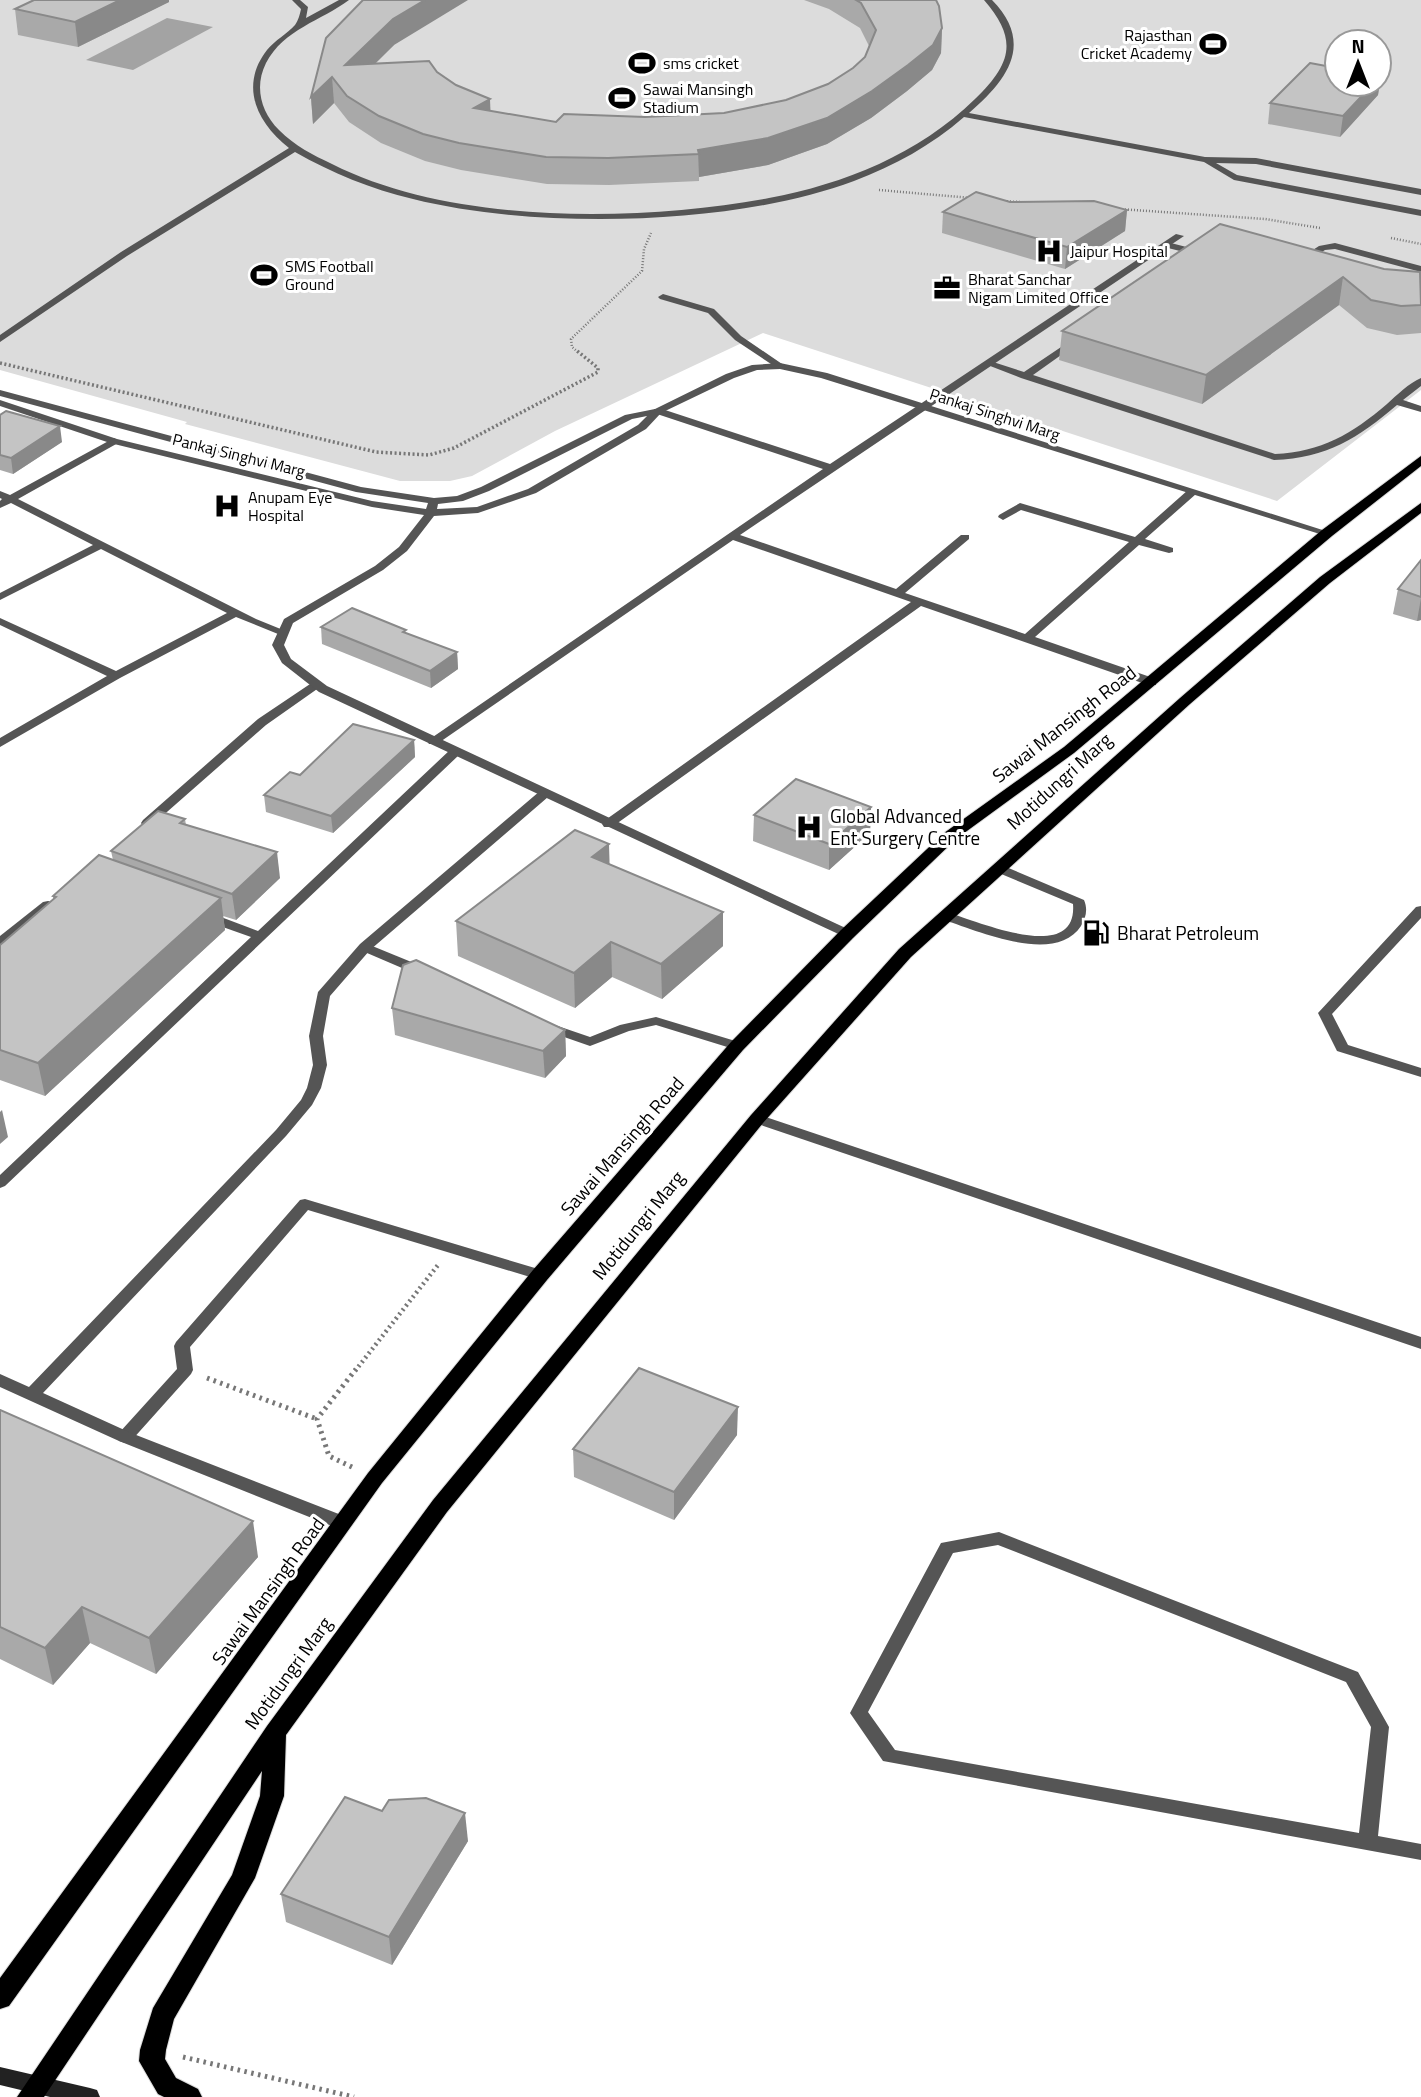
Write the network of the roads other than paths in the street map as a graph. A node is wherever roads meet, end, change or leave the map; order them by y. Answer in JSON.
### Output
{"nodes":[{"id":1,"x":296,"y":0,"type":"edge"},
{"id":2,"x":345,"y":0,"type":"edge"},
{"id":3,"x":988,"y":0,"type":"edge"},
{"id":4,"x":299,"y":27,"type":"junction"},
{"id":5,"x":965,"y":114,"type":"junction"},
{"id":6,"x":295,"y":148,"type":"junction"},
{"id":7,"x":1205,"y":160,"type":"junction"},
{"id":8,"x":1421,"y":192,"type":"edge"},
{"id":9,"x":1421,"y":214,"type":"edge"},
{"id":10,"x":1179,"y":236,"type":"dead end"},
{"id":11,"x":1167,"y":245,"type":"junction"},
{"id":12,"x":1188,"y":264,"type":"edge"},
{"id":13,"x":1291,"y":267,"type":"edge"},
{"id":14,"x":1421,"y":269,"type":"edge"},
{"id":15,"x":663,"y":297,"type":"dead end"},
{"id":16,"x":0,"y":339,"type":"edge"},
{"id":17,"x":1080,"y":339,"type":"edge"},
{"id":18,"x":990,"y":363,"type":"junction"},
{"id":19,"x":780,"y":366,"type":"junction"},
{"id":20,"x":1026,"y":376,"type":"junction"},
{"id":21,"x":1421,"y":381,"type":"edge"},
{"id":22,"x":0,"y":393,"type":"edge"},
{"id":23,"x":1395,"y":401,"type":"junction"},
{"id":24,"x":35,"y":402,"type":"junction"},
{"id":25,"x":0,"y":403,"type":"edge"},
{"id":26,"x":923,"y":408,"type":"junction"},
{"id":27,"x":21,"y":409,"type":"junction"},
{"id":28,"x":1421,"y":409,"type":"edge"},
{"id":29,"x":658,"y":411,"type":"junction"},
{"id":30,"x":0,"y":419,"type":"edge"},
{"id":31,"x":135,"y":429,"type":"junction"},
{"id":32,"x":114,"y":441,"type":"junction"},
{"id":33,"x":1421,"y":460,"type":"edge"},
{"id":34,"x":831,"y":468,"type":"junction"},
{"id":35,"x":1192,"y":492,"type":"junction"},
{"id":36,"x":0,"y":494,"type":"edge"},
{"id":37,"x":12,"y":499,"type":"junction"},
{"id":38,"x":0,"y":505,"type":"edge"},
{"id":39,"x":432,"y":507,"type":"junction"},
{"id":40,"x":1421,"y":507,"type":"edge"},
{"id":41,"x":1003,"y":517,"type":"dead end"},
{"id":42,"x":1327,"y":533,"type":"junction"},
{"id":43,"x":731,"y":536,"type":"junction"},
{"id":44,"x":965,"y":537,"type":"dead end"},
{"id":45,"x":1137,"y":541,"type":"junction"},
{"id":46,"x":103,"y":544,"type":"junction"},
{"id":47,"x":1169,"y":550,"type":"dead end"},
{"id":48,"x":897,"y":594,"type":"junction"},
{"id":49,"x":0,"y":597,"type":"edge"},
{"id":50,"x":920,"y":601,"type":"junction"},
{"id":51,"x":237,"y":612,"type":"junction"},
{"id":52,"x":0,"y":621,"type":"edge"},
{"id":53,"x":282,"y":632,"type":"junction"},
{"id":54,"x":1027,"y":638,"type":"junction"},
{"id":55,"x":116,"y":676,"type":"junction"},
{"id":56,"x":1152,"y":682,"type":"junction"},
{"id":57,"x":316,"y":684,"type":"junction"},
{"id":58,"x":433,"y":741,"type":"junction"},
{"id":59,"x":0,"y":743,"type":"edge"},
{"id":60,"x":455,"y":752,"type":"junction"},
{"id":61,"x":544,"y":794,"type":"junction"},
{"id":62,"x":608,"y":824,"type":"junction"},
{"id":63,"x":140,"y":829,"type":"edge"},
{"id":64,"x":999,"y":868,"type":"junction"},
{"id":65,"x":60,"y":897,"type":"edge"},
{"id":66,"x":1421,"y":910,"type":"edge"},
{"id":67,"x":194,"y":912,"type":"edge"},
{"id":68,"x":946,"y":916,"type":"junction"},
{"id":69,"x":847,"y":933,"type":"junction"},
{"id":70,"x":260,"y":936,"type":"junction"},
{"id":71,"x":0,"y":942,"type":"edge"},
{"id":72,"x":365,"y":947,"type":"junction"},
{"id":73,"x":440,"y":980,"type":"edge"},
{"id":74,"x":540,"y":1023,"type":"edge"},
{"id":75,"x":737,"y":1046,"type":"junction"},
{"id":76,"x":1421,"y":1073,"type":"edge"},
{"id":77,"x":757,"y":1119,"type":"junction"},
{"id":78,"x":0,"y":1183,"type":"edge"},
{"id":79,"x":540,"y":1275,"type":"junction"},
{"id":80,"x":1421,"y":1343,"type":"edge"},
{"id":81,"x":0,"y":1380,"type":"edge"},
{"id":82,"x":32,"y":1394,"type":"junction"},
{"id":83,"x":125,"y":1437,"type":"junction"},
{"id":84,"x":343,"y":1523,"type":"junction"},
{"id":85,"x":275,"y":1733,"type":"junction"},
{"id":86,"x":1368,"y":1842,"type":"junction"},
{"id":87,"x":1421,"y":1852,"type":"edge"},
{"id":88,"x":0,"y":1998,"type":"edge"},
{"id":89,"x":0,"y":2076,"type":"edge"},
{"id":90,"x":34,"y":2091,"type":"edge"},
{"id":91,"x":90,"y":2097,"type":"edge"},
{"id":92,"x":189,"y":2097,"type":"edge"}],
"edges":[{"from":1,"to":4,"type":"street"},
{"from":2,"to":4,"type":"street"},
{"from":3,"to":5,"type":"street"},
{"from":4,"to":6,"type":"street"},
{"from":5,"to":6,"type":"street"},
{"from":5,"to":7,"type":"street"},
{"from":6,"to":16,"type":"street"},
{"from":7,"to":8,"type":"street"},
{"from":7,"to":9,"type":"street"},
{"from":10,"to":11,"type":"street"},
{"from":11,"to":12,"type":"street"},
{"from":11,"to":18,"type":"street"},
{"from":13,"to":14,"type":"street"},
{"from":15,"to":19,"type":"street"},
{"from":17,"to":20,"type":"street"},
{"from":18,"to":20,"type":"street"},
{"from":18,"to":26,"type":"street"},
{"from":19,"to":26,"type":"street","name":"Pankaj Singhvi Marg"},
{"from":19,"to":29,"type":"street","name":"Pankaj Singhvi Marg"},
{"from":20,"to":23,"type":"street"},
{"from":21,"to":23,"type":"street"},
{"from":22,"to":24,"type":"street","name":"Pankaj Singhvi Marg"},
{"from":23,"to":28,"type":"street"},
{"from":24,"to":27,"type":"street"},
{"from":24,"to":31,"type":"street","name":"Pankaj Singhvi Marg"},
{"from":25,"to":27,"type":"street","name":"Pankaj Singhvi Marg"},
{"from":26,"to":34,"type":"street"},
{"from":26,"to":35,"type":"street","name":"Pankaj Singhvi Marg"},
{"from":27,"to":30,"type":"street"},
{"from":27,"to":32,"type":"street","name":"Pankaj Singhvi Marg"},
{"from":29,"to":34,"type":"street"},
{"from":29,"to":39,"type":"street","name":"Pankaj Singhvi Marg"},
{"from":29,"to":39,"type":"street","name":"Pankaj Singhvi Marg"},
{"from":31,"to":32,"type":"street"},
{"from":31,"to":39,"type":"street","name":"Pankaj Singhvi Marg"},
{"from":32,"to":37,"type":"street"},
{"from":32,"to":39,"type":"street","name":"Pankaj Singhvi Marg"},
{"from":33,"to":42,"type":"main road","name":"Sawai Mansingh Road"},
{"from":34,"to":43,"type":"street"},
{"from":35,"to":42,"type":"street","name":"Pankaj Singhvi Marg"},
{"from":35,"to":45,"type":"street"},
{"from":36,"to":37,"type":"street"},
{"from":37,"to":38,"type":"street"},
{"from":37,"to":46,"type":"street"},
{"from":39,"to":53,"type":"street"},
{"from":40,"to":64,"type":"main road","name":"Motidungri Marg"},
{"from":41,"to":45,"type":"street"},
{"from":42,"to":56,"type":"main road","name":"Sawai Mansingh Road"},
{"from":43,"to":48,"type":"street"},
{"from":43,"to":58,"type":"street"},
{"from":44,"to":48,"type":"street"},
{"from":45,"to":47,"type":"street"},
{"from":45,"to":54,"type":"street"},
{"from":46,"to":49,"type":"street"},
{"from":46,"to":51,"type":"street"},
{"from":48,"to":50,"type":"street"},
{"from":50,"to":54,"type":"street"},
{"from":50,"to":62,"type":"street"},
{"from":51,"to":53,"type":"street"},
{"from":51,"to":55,"type":"street"},
{"from":52,"to":55,"type":"street"},
{"from":53,"to":57,"type":"street"},
{"from":54,"to":56,"type":"street"},
{"from":55,"to":59,"type":"street"},
{"from":56,"to":69,"type":"main road","name":"Sawai Mansingh Road"},
{"from":57,"to":58,"type":"street"},
{"from":57,"to":63,"type":"street"},
{"from":58,"to":60,"type":"street"},
{"from":60,"to":61,"type":"street"},
{"from":60,"to":70,"type":"street"},
{"from":61,"to":62,"type":"street"},
{"from":61,"to":72,"type":"street"},
{"from":62,"to":69,"type":"street"},
{"from":64,"to":68,"type":"main road","name":"Motidungri Marg"},
{"from":64,"to":68,"type":"street"},
{"from":65,"to":71,"type":"street"},
{"from":66,"to":76,"type":"street"},
{"from":67,"to":70,"type":"street"},
{"from":68,"to":77,"type":"main road","name":"Motidungri Marg"},
{"from":69,"to":75,"type":"main road","name":"Sawai Mansingh Road"},
{"from":70,"to":78,"type":"street"},
{"from":72,"to":73,"type":"street"},
{"from":72,"to":82,"type":"street"},
{"from":74,"to":75,"type":"street"},
{"from":75,"to":79,"type":"main road","name":"Sawai Mansingh Road"},
{"from":77,"to":80,"type":"street"},
{"from":77,"to":85,"type":"main road","name":"Motidungri Marg"},
{"from":79,"to":83,"type":"street"},
{"from":79,"to":84,"type":"main road","name":"Sawai Mansingh Road"},
{"from":81,"to":82,"type":"street"},
{"from":82,"to":83,"type":"street"},
{"from":83,"to":84,"type":"street"},
{"from":84,"to":88,"type":"main road","name":"Sawai Mansingh Road"},
{"from":85,"to":90,"type":"main road","name":"Motidungri Marg"},
{"from":85,"to":92,"type":"main road"},
{"from":86,"to":86,"type":"street"},
{"from":86,"to":87,"type":"street"},
{"from":89,"to":90,"type":"main road"},
{"from":90,"to":91,"type":"main road"}]}
